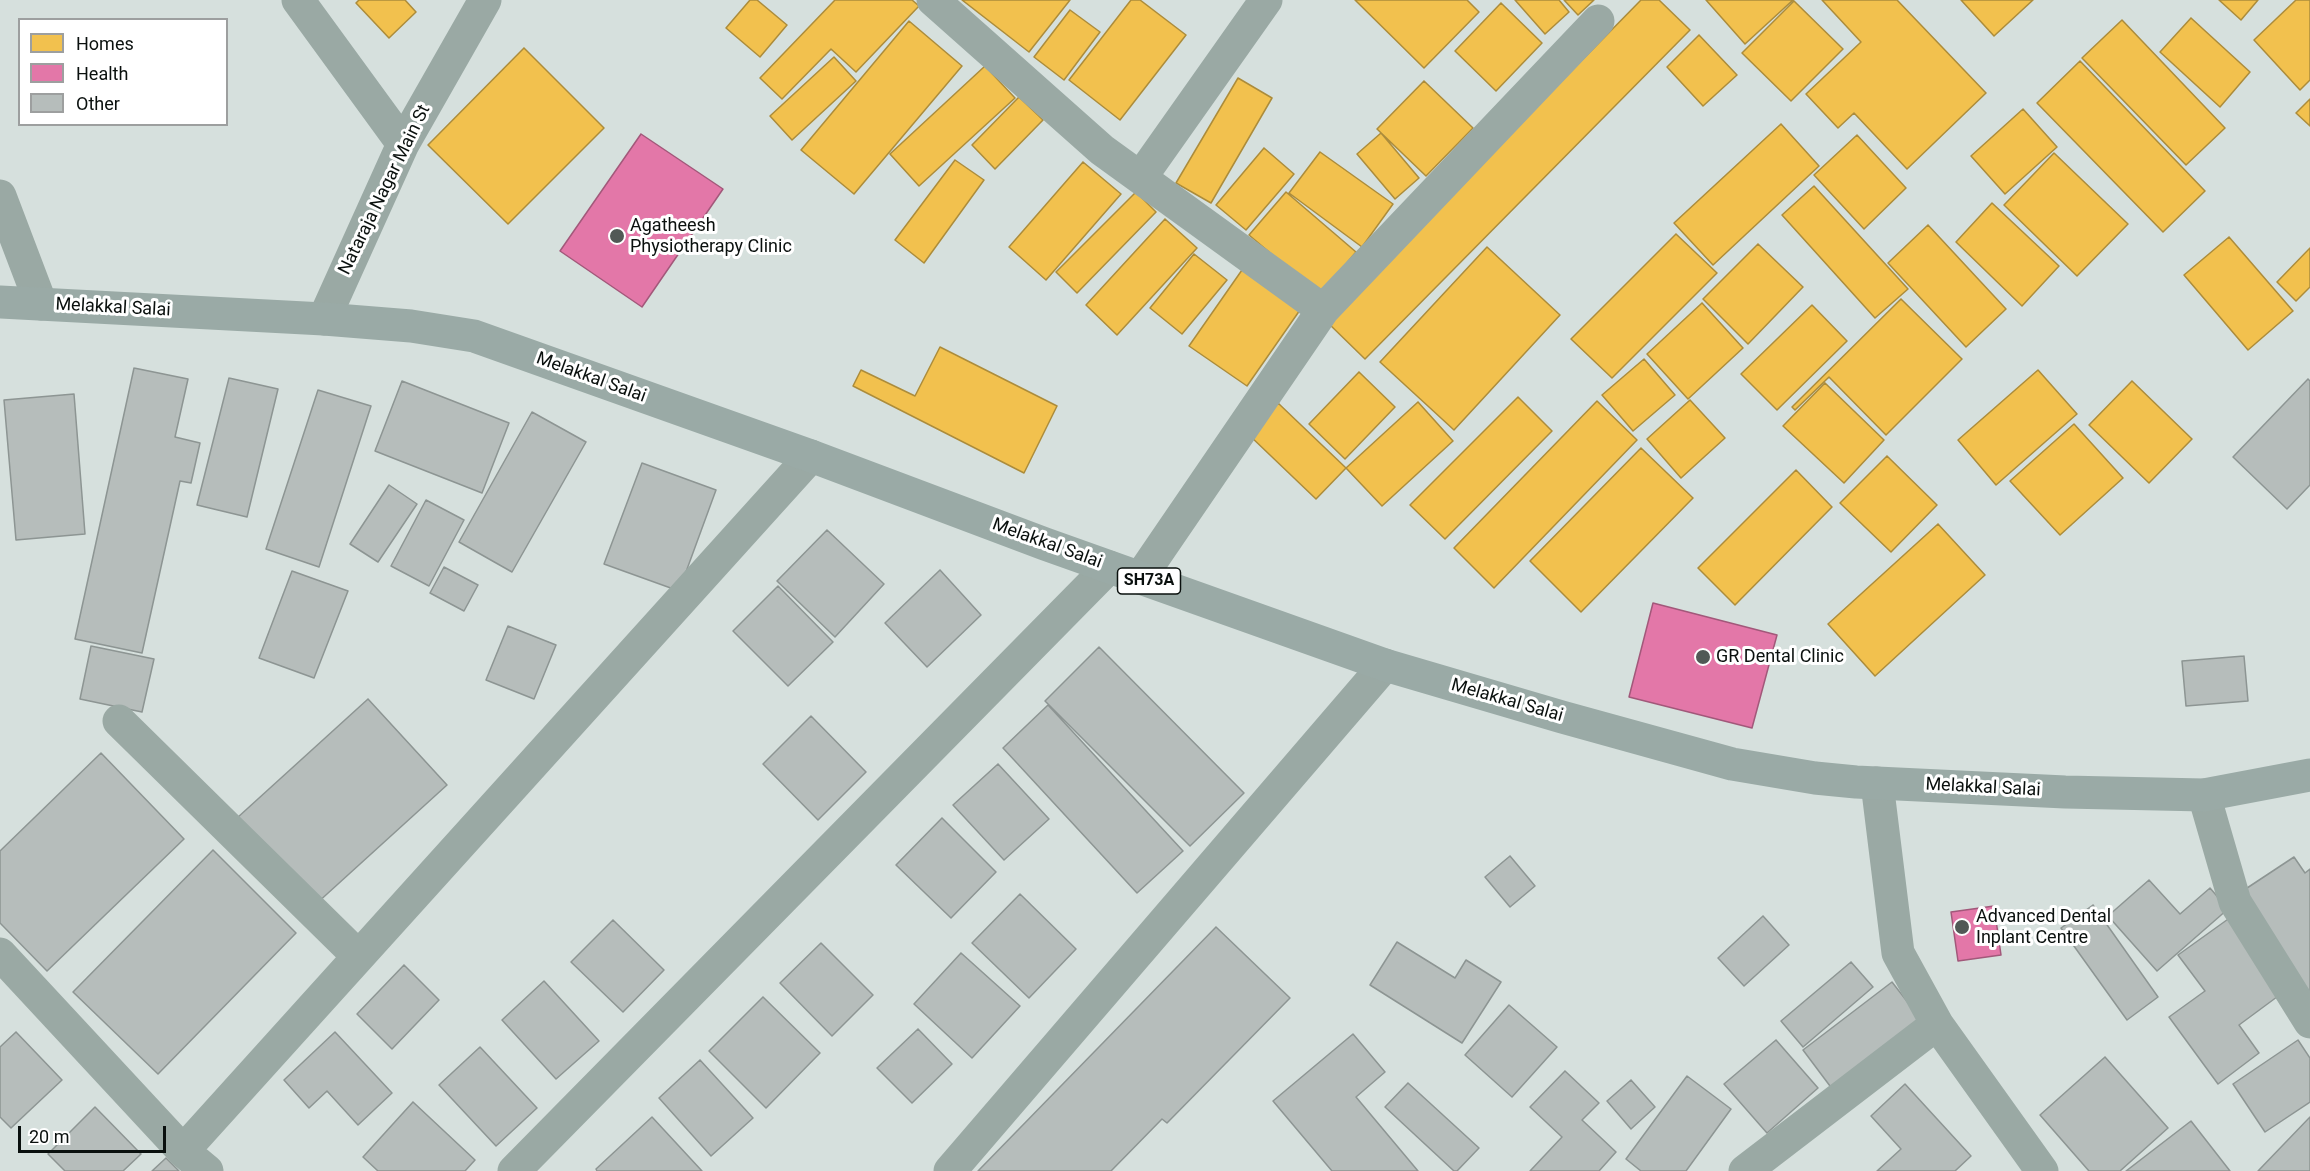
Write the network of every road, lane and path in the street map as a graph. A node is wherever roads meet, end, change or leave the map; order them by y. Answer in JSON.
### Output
{"nodes":[{"id":1,"x":298,"y":0,"type":"edge"},
{"id":2,"x":485,"y":0,"type":"edge"},
{"id":3,"x":933,"y":0,"type":"edge"},
{"id":4,"x":1266,"y":0,"type":"edge"},
{"id":5,"x":1598,"y":21,"type":"dead end"},
{"id":6,"x":403,"y":144,"type":"junction"},
{"id":7,"x":1141,"y":177,"type":"junction"},
{"id":8,"x":0,"y":196,"type":"edge"},
{"id":9,"x":0,"y":302,"type":"edge"},
{"id":10,"x":41,"y":304,"type":"junction"},
{"id":11,"x":1323,"y":310,"type":"junction"},
{"id":12,"x":324,"y":319,"type":"junction"},
{"id":13,"x":811,"y":456,"type":"junction"},
{"id":14,"x":1109,"y":567,"type":"junction"},
{"id":15,"x":1140,"y":578,"type":"junction"},
{"id":16,"x":1385,"y":665,"type":"junction"},
{"id":17,"x":119,"y":721,"type":"dead end"},
{"id":18,"x":2310,"y":775,"type":"edge"},
{"id":19,"x":1877,"y":783,"type":"junction"},
{"id":20,"x":2204,"y":795,"type":"junction"},
{"id":21,"x":0,"y":954,"type":"edge"},
{"id":22,"x":358,"y":956,"type":"junction"},
{"id":23,"x":2310,"y":1022,"type":"edge"},
{"id":24,"x":1937,"y":1024,"type":"junction"},
{"id":25,"x":195,"y":1161,"type":"edge"},
{"id":26,"x":514,"y":1171,"type":"edge"},
{"id":27,"x":950,"y":1171,"type":"edge"},
{"id":28,"x":1745,"y":1171,"type":"edge"},
{"id":29,"x":2042,"y":1171,"type":"edge"}],
"edges":[{"from":1,"to":6,"type":"street"},
{"from":2,"to":6,"type":"street","name":"Nataraja Nagar Main St"},
{"from":3,"to":7,"type":"street"},
{"from":4,"to":7,"type":"street"},
{"from":5,"to":11,"type":"street"},
{"from":6,"to":12,"type":"street","name":"Nataraja Nagar Main St"},
{"from":7,"to":11,"type":"street"},
{"from":8,"to":10,"type":"street"},
{"from":9,"to":10,"type":"main road","name":"Melakkal Salai","number":"SH73A"},
{"from":10,"to":12,"type":"main road","name":"Melakkal Salai","number":"SH73A"},
{"from":11,"to":15,"type":"street"},
{"from":12,"to":13,"type":"main road","name":"Melakkal Salai","number":"SH73A"},
{"from":13,"to":14,"type":"main road","name":"Melakkal Salai","number":"SH73A"},
{"from":13,"to":22,"type":"street"},
{"from":14,"to":15,"type":"main road","name":"Melakkal Salai","number":"SH73A"},
{"from":14,"to":26,"type":"street"},
{"from":15,"to":16,"type":"main road","name":"Melakkal Salai","number":"SH73A"},
{"from":16,"to":19,"type":"main road","name":"Melakkal Salai","number":"SH73A"},
{"from":16,"to":27,"type":"street"},
{"from":17,"to":22,"type":"street"},
{"from":18,"to":20,"type":"main road","name":"Melakkal Salai","number":"SH73A"},
{"from":19,"to":20,"type":"main road","name":"Melakkal Salai","number":"SH73A"},
{"from":19,"to":24,"type":"street"},
{"from":20,"to":23,"type":"street"},
{"from":21,"to":25,"type":"street"},
{"from":22,"to":25,"type":"street"},
{"from":24,"to":28,"type":"street"},
{"from":24,"to":29,"type":"street"}]}
